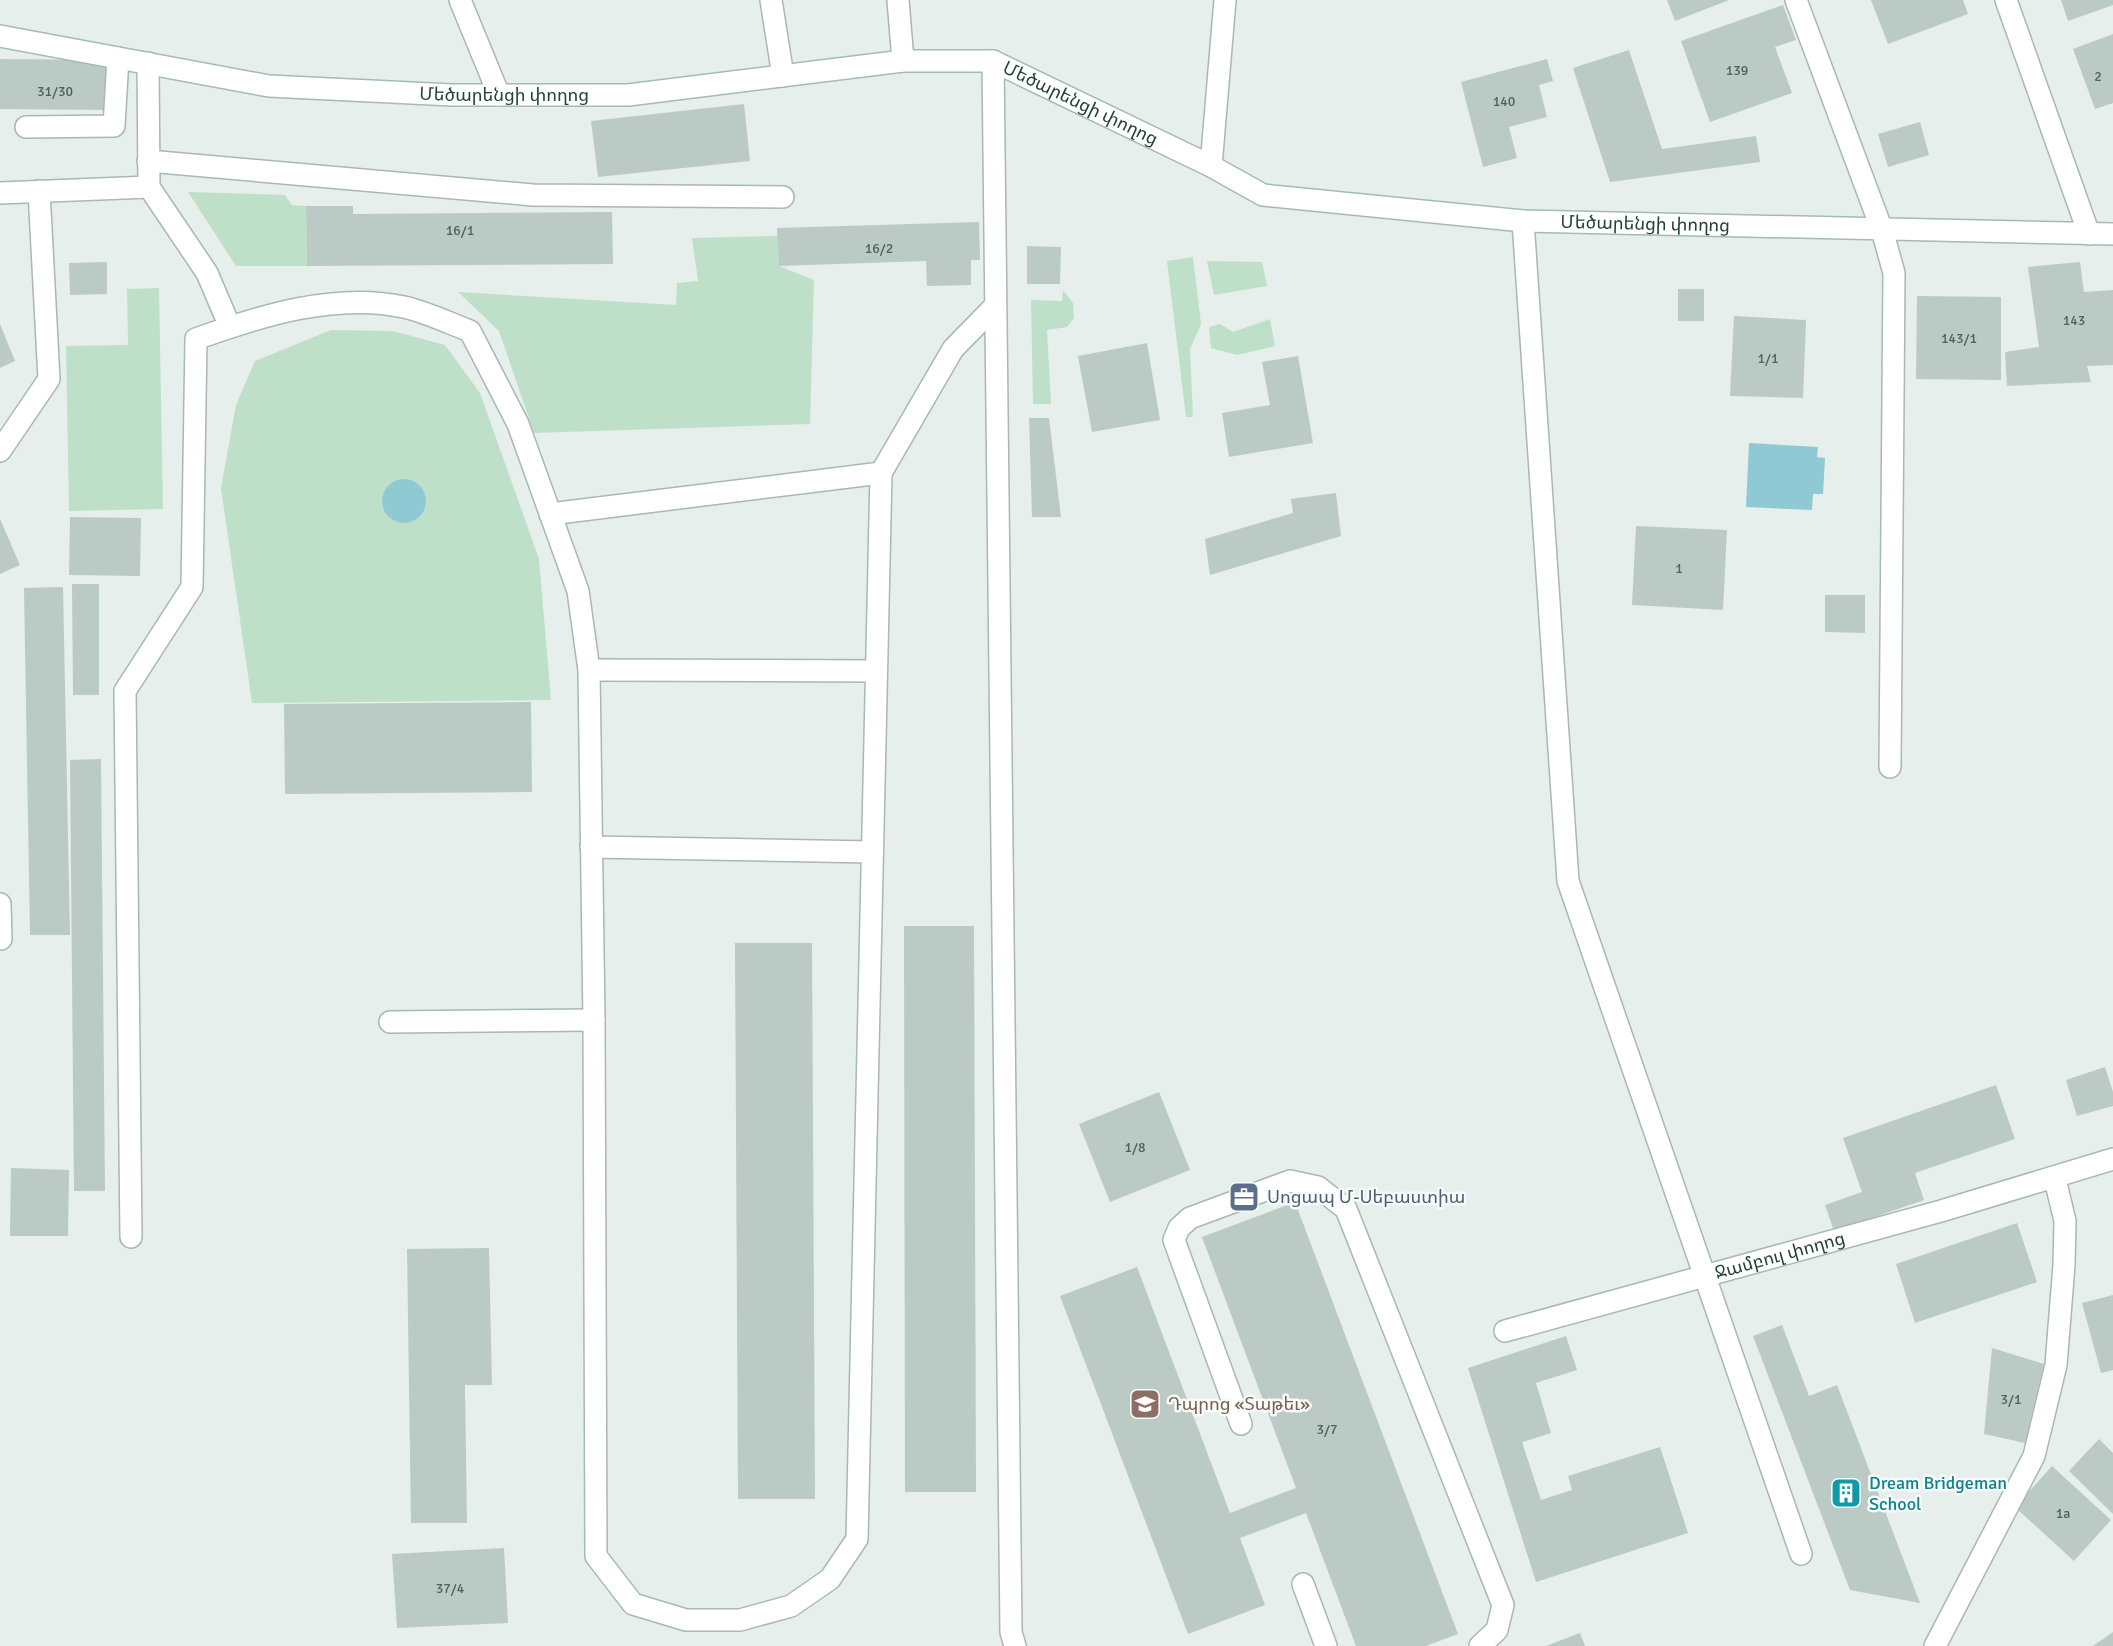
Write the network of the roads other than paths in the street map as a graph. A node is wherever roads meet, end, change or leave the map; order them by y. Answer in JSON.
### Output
{"nodes":[{"id":1,"x":460,"y":0,"type":"edge"},
{"id":2,"x":771,"y":0,"type":"edge"},
{"id":3,"x":898,"y":0,"type":"edge"},
{"id":4,"x":1225,"y":0,"type":"edge"},
{"id":5,"x":1796,"y":0,"type":"edge"},
{"id":6,"x":2006,"y":0,"type":"edge"},
{"id":7,"x":0,"y":36,"type":"edge"},
{"id":8,"x":118,"y":58,"type":"junction"},
{"id":9,"x":904,"y":61,"type":"junction"},
{"id":10,"x":993,"y":61,"type":"junction"},
{"id":11,"x":148,"y":63,"type":"junction"},
{"id":12,"x":783,"y":75,"type":"junction"},
{"id":13,"x":499,"y":95,"type":"junction"},
{"id":14,"x":26,"y":127,"type":"dead end"},
{"id":15,"x":148,"y":161,"type":"junction"},
{"id":16,"x":1212,"y":166,"type":"junction"},
{"id":17,"x":149,"y":187,"type":"junction"},
{"id":18,"x":39,"y":191,"type":"junction"},
{"id":19,"x":0,"y":193,"type":"edge"},
{"id":20,"x":783,"y":197,"type":"dead end"},
{"id":21,"x":1523,"y":221,"type":"junction"},
{"id":22,"x":1882,"y":230,"type":"junction"},
{"id":23,"x":2113,"y":233,"type":"edge"},
{"id":24,"x":2089,"y":234,"type":"junction"},
{"id":25,"x":995,"y":306,"type":"junction"},
{"id":26,"x":230,"y":327,"type":"junction"},
{"id":27,"x":0,"y":451,"type":"edge"},
{"id":28,"x":881,"y":473,"type":"junction"},
{"id":29,"x":550,"y":514,"type":"junction"},
{"id":30,"x":589,"y":670,"type":"junction"},
{"id":31,"x":876,"y":671,"type":"junction"},
{"id":32,"x":1890,"y":767,"type":"dead end"},
{"id":33,"x":592,"y":847,"type":"junction"},
{"id":34,"x":871,"y":852,"type":"junction"},
{"id":35,"x":0,"y":904,"type":"edge"},
{"id":36,"x":1,"y":939,"type":"edge"},
{"id":37,"x":594,"y":1020,"type":"junction"},
{"id":38,"x":390,"y":1022,"type":"dead end"},
{"id":39,"x":2113,"y":1159,"type":"edge"},
{"id":40,"x":2055,"y":1179,"type":"junction"},
{"id":41,"x":131,"y":1237,"type":"dead end"},
{"id":42,"x":1705,"y":1276,"type":"junction"},
{"id":43,"x":1505,"y":1331,"type":"dead end"},
{"id":44,"x":1241,"y":1424,"type":"dead end"},
{"id":45,"x":1801,"y":1554,"type":"dead end"},
{"id":46,"x":1303,"y":1584,"type":"dead end"},
{"id":47,"x":1015,"y":1646,"type":"edge"},
{"id":48,"x":1326,"y":1646,"type":"edge"},
{"id":49,"x":1479,"y":1646,"type":"edge"},
{"id":50,"x":1934,"y":1646,"type":"edge"}],
"edges":[{"from":1,"to":13,"type":"street"},
{"from":2,"to":12,"type":"street"},
{"from":3,"to":9,"type":"street"},
{"from":4,"to":16,"type":"street"},
{"from":5,"to":22,"type":"street"},
{"from":6,"to":24,"type":"street"},
{"from":7,"to":8,"type":"street","name":"Մեծարենցի փողոց"},
{"from":8,"to":11,"type":"street","name":"Մեծարենցի փողոց"},
{"from":8,"to":14,"type":"street"},
{"from":9,"to":10,"type":"street","name":"Մեծարենցի փողոց"},
{"from":9,"to":12,"type":"street","name":"Մեծարենցի փողոց"},
{"from":10,"to":16,"type":"street","name":"Մեծարենցի փողոց"},
{"from":10,"to":25,"type":"street"},
{"from":11,"to":13,"type":"street","name":"Մեծարենցի փողոց"},
{"from":11,"to":15,"type":"street"},
{"from":12,"to":13,"type":"street","name":"Մեծարենցի փողոց"},
{"from":15,"to":17,"type":"street"},
{"from":15,"to":20,"type":"street"},
{"from":16,"to":21,"type":"street","name":"Մեծարենցի փողոց"},
{"from":17,"to":18,"type":"street"},
{"from":17,"to":26,"type":"street"},
{"from":18,"to":19,"type":"street"},
{"from":18,"to":27,"type":"street"},
{"from":21,"to":22,"type":"street","name":"Մեծարենցի փողոց"},
{"from":21,"to":42,"type":"street"},
{"from":22,"to":24,"type":"street","name":"Մեծարենցի փողոց"},
{"from":22,"to":32,"type":"street"},
{"from":23,"to":24,"type":"street","name":"Մեծարենցի փողոց"},
{"from":25,"to":28,"type":"street"},
{"from":25,"to":47,"type":"street"},
{"from":26,"to":29,"type":"street"},
{"from":26,"to":41,"type":"street"},
{"from":28,"to":29,"type":"street"},
{"from":28,"to":31,"type":"street"},
{"from":29,"to":30,"type":"street"},
{"from":30,"to":31,"type":"street"},
{"from":30,"to":33,"type":"street"},
{"from":31,"to":34,"type":"street"},
{"from":33,"to":34,"type":"street"},
{"from":33,"to":37,"type":"street"},
{"from":34,"to":37,"type":"street"},
{"from":35,"to":36,"type":"street"},
{"from":37,"to":38,"type":"street"},
{"from":39,"to":40,"type":"street","name":"Ջամբուլ փողոց"},
{"from":40,"to":42,"type":"street","name":"Ջամբուլ փողոց"},
{"from":40,"to":50,"type":"street"},
{"from":42,"to":43,"type":"street","name":"Ջամբուլ փողոց"},
{"from":42,"to":45,"type":"street"},
{"from":44,"to":49,"type":"street"},
{"from":46,"to":48,"type":"street"}]}
